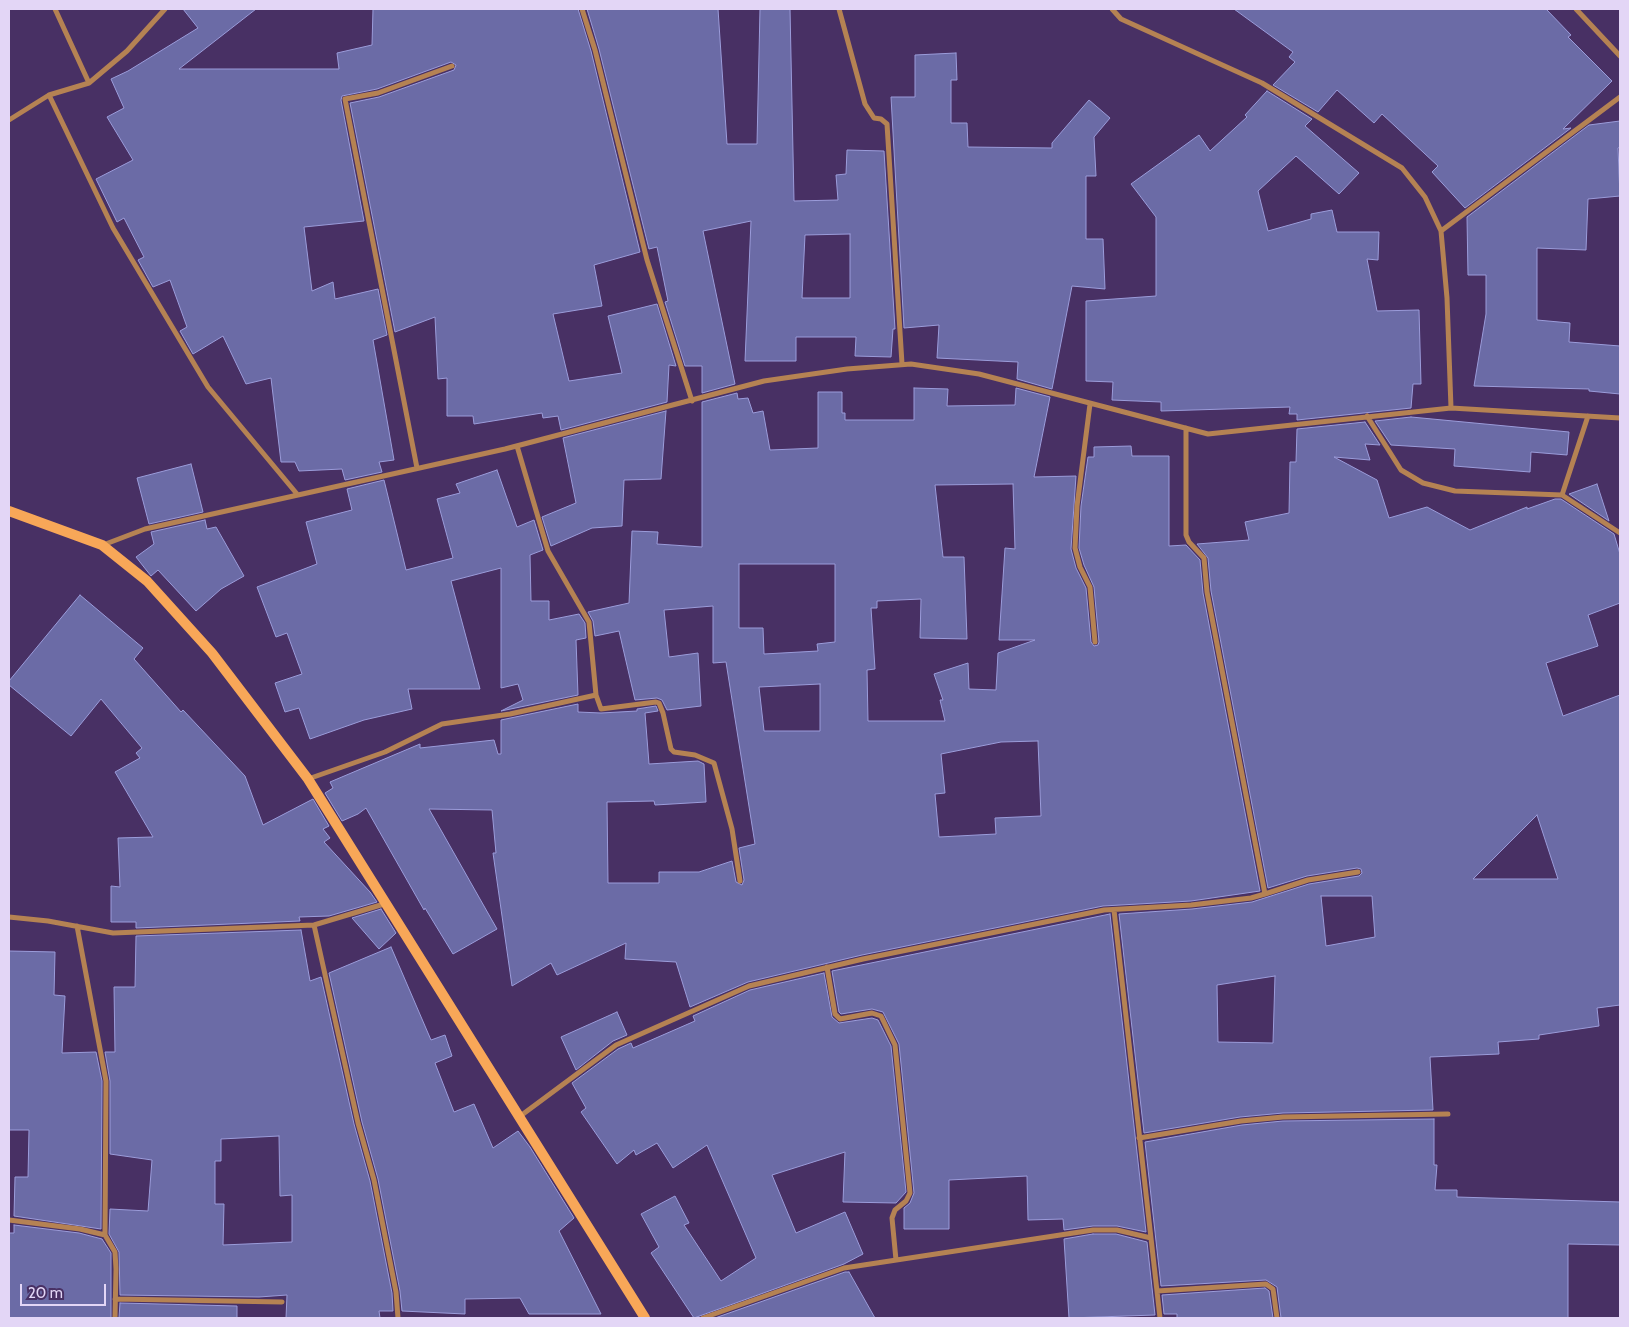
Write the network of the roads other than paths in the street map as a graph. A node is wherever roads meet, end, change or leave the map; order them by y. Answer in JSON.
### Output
{"nodes":[{"id":1,"x":55,"y":9,"type":"edge"},
{"id":2,"x":165,"y":9,"type":"edge"},
{"id":3,"x":582,"y":9,"type":"edge"},
{"id":4,"x":839,"y":9,"type":"edge"},
{"id":5,"x":1112,"y":9,"type":"edge"},
{"id":6,"x":1576,"y":9,"type":"edge"},
{"id":7,"x":1620,"y":56,"type":"edge"},
{"id":8,"x":452,"y":66,"type":"dead end"},
{"id":9,"x":89,"y":83,"type":"junction"},
{"id":10,"x":49,"y":96,"type":"junction"},
{"id":11,"x":1620,"y":97,"type":"edge"},
{"id":12,"x":9,"y":120,"type":"edge"},
{"id":13,"x":1441,"y":231,"type":"junction"},
{"id":14,"x":902,"y":364,"type":"junction"},
{"id":15,"x":692,"y":401,"type":"junction"},
{"id":16,"x":1090,"y":404,"type":"junction"},
{"id":17,"x":1451,"y":408,"type":"junction"},
{"id":18,"x":1367,"y":416,"type":"junction"},
{"id":19,"x":1588,"y":416,"type":"junction"},
{"id":20,"x":1620,"y":418,"type":"edge"},
{"id":21,"x":1186,"y":428,"type":"junction"},
{"id":22,"x":517,"y":446,"type":"junction"},
{"id":23,"x":417,"y":468,"type":"junction"},
{"id":24,"x":297,"y":494,"type":"junction"},
{"id":25,"x":1562,"y":495,"type":"junction"},
{"id":26,"x":9,"y":511,"type":"edge"},
{"id":27,"x":1620,"y":533,"type":"edge"},
{"id":28,"x":102,"y":546,"type":"junction"},
{"id":29,"x":1095,"y":642,"type":"dead end"},
{"id":30,"x":596,"y":695,"type":"junction"},
{"id":31,"x":308,"y":779,"type":"junction"},
{"id":32,"x":1358,"y":872,"type":"dead end"},
{"id":33,"x":740,"y":881,"type":"dead end"},
{"id":34,"x":1265,"y":894,"type":"junction"},
{"id":35,"x":384,"y":904,"type":"junction"},
{"id":36,"x":1114,"y":910,"type":"junction"},
{"id":37,"x":9,"y":917,"type":"edge"},
{"id":38,"x":314,"y":925,"type":"junction"},
{"id":39,"x":77,"y":926,"type":"junction"},
{"id":40,"x":827,"y":967,"type":"junction"},
{"id":41,"x":1448,"y":1114,"type":"dead end"},
{"id":42,"x":518,"y":1117,"type":"junction"},
{"id":43,"x":1139,"y":1138,"type":"junction"},
{"id":44,"x":9,"y":1220,"type":"edge"},
{"id":45,"x":105,"y":1236,"type":"junction"},
{"id":46,"x":1151,"y":1238,"type":"junction"},
{"id":47,"x":896,"y":1260,"type":"junction"},
{"id":48,"x":1157,"y":1291,"type":"junction"},
{"id":49,"x":114,"y":1300,"type":"junction"},
{"id":50,"x":282,"y":1302,"type":"dead end"},
{"id":51,"x":115,"y":1318,"type":"edge"},
{"id":52,"x":398,"y":1318,"type":"edge"},
{"id":53,"x":645,"y":1318,"type":"edge"},
{"id":54,"x":703,"y":1318,"type":"edge"},
{"id":55,"x":1160,"y":1318,"type":"edge"},
{"id":56,"x":1277,"y":1318,"type":"edge"}],
"edges":[{"from":1,"to":9,"type":"street"},
{"from":2,"to":9,"type":"street"},
{"from":3,"to":15,"type":"street"},
{"from":4,"to":14,"type":"street"},
{"from":5,"to":13,"type":"street"},
{"from":6,"to":7,"type":"street"},
{"from":8,"to":23,"type":"street"},
{"from":9,"to":10,"type":"street"},
{"from":10,"to":12,"type":"street"},
{"from":10,"to":24,"type":"street"},
{"from":11,"to":13,"type":"street"},
{"from":13,"to":17,"type":"street"},
{"from":14,"to":15,"type":"street"},
{"from":14,"to":16,"type":"street"},
{"from":15,"to":22,"type":"street"},
{"from":16,"to":21,"type":"street"},
{"from":16,"to":29,"type":"street"},
{"from":17,"to":18,"type":"street"},
{"from":17,"to":19,"type":"street"},
{"from":18,"to":21,"type":"street"},
{"from":18,"to":25,"type":"street"},
{"from":19,"to":20,"type":"street"},
{"from":19,"to":25,"type":"street"},
{"from":21,"to":34,"type":"street"},
{"from":22,"to":23,"type":"street"},
{"from":22,"to":30,"type":"street"},
{"from":23,"to":24,"type":"street"},
{"from":24,"to":28,"type":"street"},
{"from":25,"to":27,"type":"street"},
{"from":26,"to":28,"type":"street"},
{"from":28,"to":31,"type":"street"},
{"from":30,"to":31,"type":"street"},
{"from":30,"to":33,"type":"street"},
{"from":31,"to":35,"type":"street"},
{"from":32,"to":34,"type":"street"},
{"from":34,"to":36,"type":"street"},
{"from":35,"to":38,"type":"street"},
{"from":35,"to":42,"type":"street"},
{"from":36,"to":40,"type":"street"},
{"from":36,"to":43,"type":"street"},
{"from":37,"to":39,"type":"street"},
{"from":38,"to":39,"type":"street"},
{"from":38,"to":52,"type":"street"},
{"from":39,"to":45,"type":"street"},
{"from":40,"to":42,"type":"street"},
{"from":40,"to":47,"type":"street"},
{"from":41,"to":43,"type":"street"},
{"from":42,"to":53,"type":"street"},
{"from":43,"to":46,"type":"street"},
{"from":44,"to":45,"type":"street"},
{"from":45,"to":49,"type":"street"},
{"from":46,"to":47,"type":"street"},
{"from":46,"to":48,"type":"street"},
{"from":47,"to":54,"type":"street"},
{"from":48,"to":55,"type":"street"},
{"from":48,"to":56,"type":"street"},
{"from":49,"to":50,"type":"street"},
{"from":49,"to":51,"type":"street"}]}
